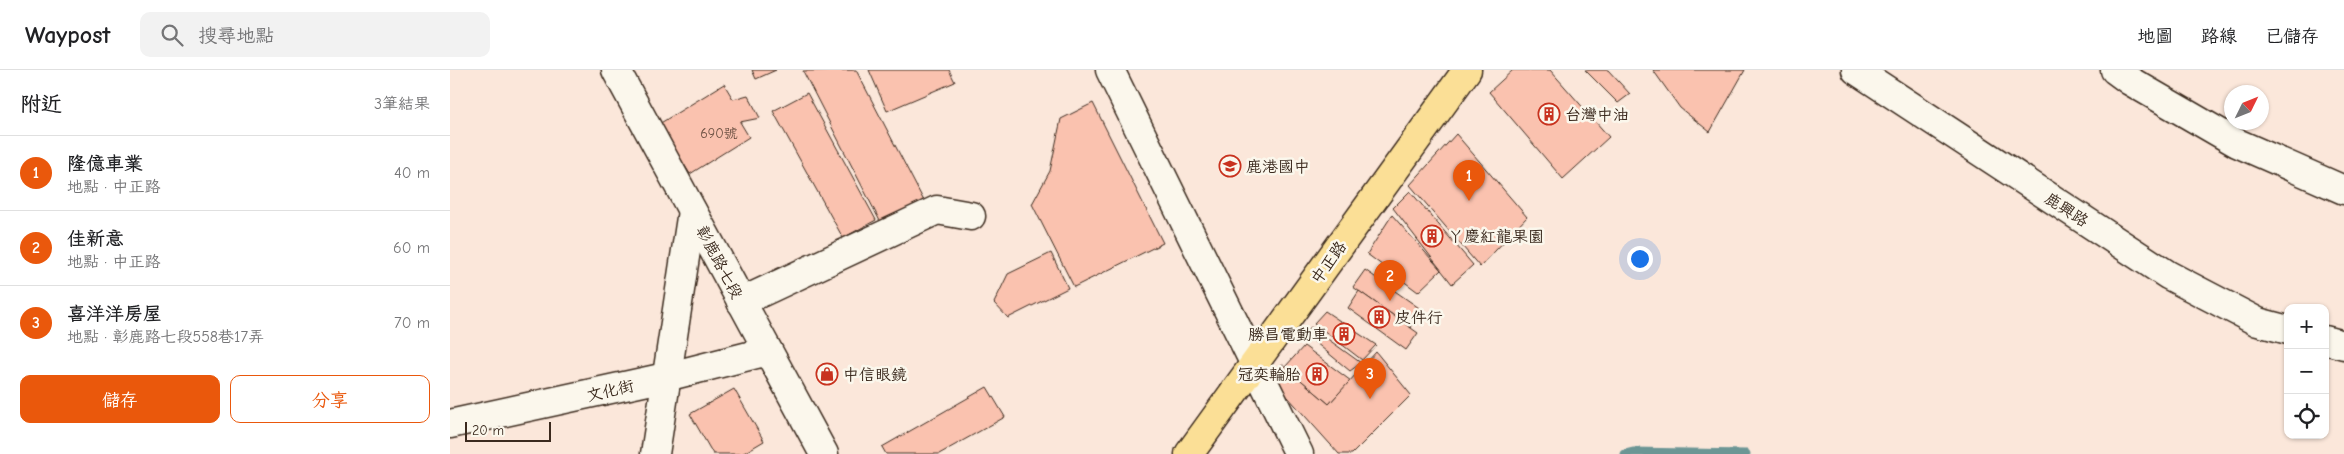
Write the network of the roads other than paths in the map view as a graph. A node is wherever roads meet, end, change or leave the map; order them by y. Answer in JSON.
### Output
{"nodes":[{"id":1,"x":616,"y":70,"type":"edge"},
{"id":2,"x":1110,"y":70,"type":"edge"},
{"id":3,"x":1467,"y":70,"type":"edge"},
{"id":4,"x":1856,"y":70,"type":"edge"},
{"id":5,"x":2115,"y":70,"type":"edge"},
{"id":6,"x":2344,"y":190,"type":"edge"},
{"id":7,"x":692,"y":212,"type":"junction"},
{"id":8,"x":972,"y":216,"type":"dead end"},
{"id":9,"x":741,"y":302,"type":"junction"},
{"id":10,"x":2284,"y":329,"type":"edge"},
{"id":11,"x":2329,"y":341,"type":"edge"},
{"id":12,"x":2344,"y":345,"type":"edge"},
{"id":13,"x":768,"y":351,"type":"junction"},
{"id":14,"x":1255,"y":364,"type":"junction"},
{"id":15,"x":666,"y":378,"type":"junction"},
{"id":16,"x":450,"y":424,"type":"edge"},
{"id":17,"x":656,"y":454,"type":"edge"},
{"id":18,"x":824,"y":454,"type":"edge"},
{"id":19,"x":1189,"y":454,"type":"edge"},
{"id":20,"x":1300,"y":454,"type":"edge"}],
"edges":[{"from":1,"to":7,"type":"street","name":"彰鹿路七段"},
{"from":2,"to":14,"type":"street"},
{"from":3,"to":14,"type":"main road","name":"中正路"},
{"from":4,"to":10,"type":"street","name":"鹿興路"},
{"from":5,"to":6,"type":"street"},
{"from":7,"to":9,"type":"street","name":"彰鹿路七段"},
{"from":7,"to":15,"type":"street"},
{"from":8,"to":9,"type":"street"},
{"from":9,"to":13,"type":"street","name":"彰鹿路七段"},
{"from":11,"to":12,"type":"street"},
{"from":13,"to":15,"type":"street","name":"文化街"},
{"from":13,"to":18,"type":"street","name":"彰鹿路七段"},
{"from":14,"to":19,"type":"main road","name":"中正路"},
{"from":14,"to":20,"type":"street"},
{"from":15,"to":16,"type":"street","name":"文化街"},
{"from":15,"to":17,"type":"street"}]}
